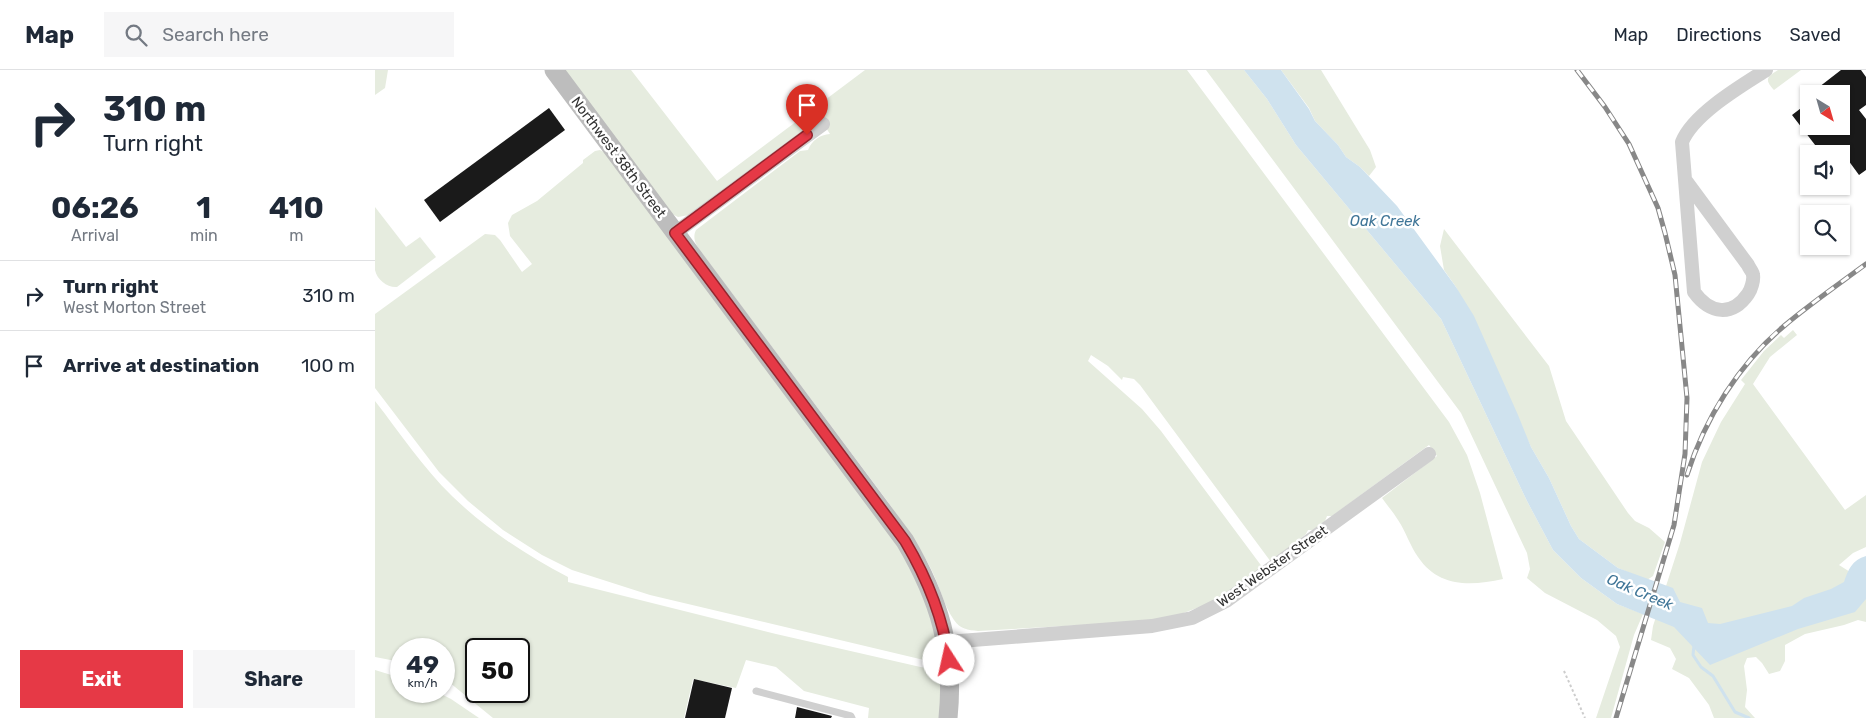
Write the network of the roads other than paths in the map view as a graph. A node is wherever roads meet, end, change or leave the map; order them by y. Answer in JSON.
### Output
{"nodes":[{"id":1,"x":554,"y":70,"type":"edge"},
{"id":2,"x":1766,"y":70,"type":"edge"},
{"id":3,"x":1749,"y":75,"type":"edge"},
{"id":4,"x":823,"y":124,"type":"dead end"},
{"id":5,"x":1686,"y":181,"type":"junction"},
{"id":6,"x":675,"y":233,"type":"junction"},
{"id":7,"x":1429,"y":454,"type":"dead end"},
{"id":8,"x":947,"y":642,"type":"junction"},
{"id":9,"x":755,"y":691,"type":"dead end"},
{"id":10,"x":852,"y":718,"type":"edge"},
{"id":11,"x":948,"y":718,"type":"edge"}],
"edges":[{"from":1,"to":6,"type":"main road","name":"Northwest 38th Street"},
{"from":2,"to":3,"type":"street"},
{"from":3,"to":5,"type":"street"},
{"from":4,"to":6,"type":"street"},
{"from":5,"to":5,"type":"street"},
{"from":6,"to":8,"type":"main road","name":"Northwest 38th Street"},
{"from":7,"to":8,"type":"street","name":"West Webster Street"},
{"from":8,"to":11,"type":"main road","name":"Northwest 38th Street"},
{"from":9,"to":10,"type":"lane"}]}
